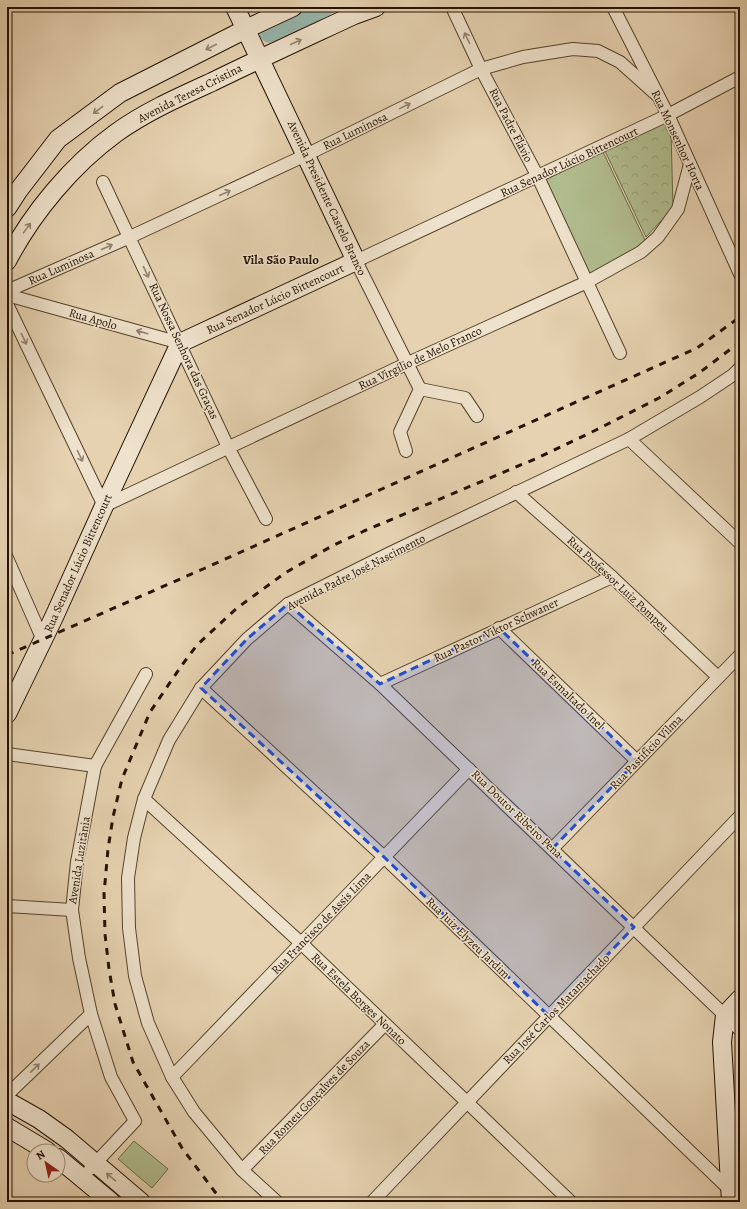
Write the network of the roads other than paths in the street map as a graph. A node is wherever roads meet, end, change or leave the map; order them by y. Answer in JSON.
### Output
{"nodes":[{"id":1,"x":235,"y":7,"type":"edge"},
{"id":2,"x":293,"y":7,"type":"edge"},
{"id":3,"x":376,"y":7,"type":"edge"},
{"id":4,"x":452,"y":7,"type":"edge"},
{"id":5,"x":613,"y":7,"type":"edge"},
{"id":6,"x":246,"y":29,"type":"junction"},
{"id":7,"x":260,"y":59,"type":"junction"},
{"id":8,"x":482,"y":69,"type":"junction"},
{"id":9,"x":740,"y":77,"type":"edge"},
{"id":10,"x":658,"y":96,"type":"junction"},
{"id":11,"x":668,"y":115,"type":"junction"},
{"id":12,"x":306,"y":155,"type":"junction"},
{"id":13,"x":690,"y":164,"type":"junction"},
{"id":14,"x":538,"y":177,"type":"junction"},
{"id":15,"x":103,"y":182,"type":"dead end"},
{"id":16,"x":7,"y":208,"type":"edge"},
{"id":17,"x":130,"y":237,"type":"junction"},
{"id":18,"x":7,"y":261,"type":"edge"},
{"id":19,"x":356,"y":261,"type":"junction"},
{"id":20,"x":740,"y":274,"type":"edge"},
{"id":21,"x":587,"y":282,"type":"junction"},
{"id":22,"x":7,"y":291,"type":"edge"},
{"id":23,"x":7,"y":295,"type":"edge"},
{"id":24,"x":7,"y":304,"type":"edge"},
{"id":25,"x":180,"y":343,"type":"junction"},
{"id":26,"x":620,"y":353,"type":"dead end"},
{"id":27,"x":408,"y":363,"type":"junction"},
{"id":28,"x":738,"y":375,"type":"edge"},
{"id":29,"x":420,"y":388,"type":"junction"},
{"id":30,"x":477,"y":416,"type":"dead end"},
{"id":31,"x":629,"y":439,"type":"junction"},
{"id":32,"x":228,"y":447,"type":"junction"},
{"id":33,"x":406,"y":451,"type":"dead end"},
{"id":34,"x":516,"y":492,"type":"junction"},
{"id":35,"x":104,"y":506,"type":"junction"},
{"id":36,"x":266,"y":519,"type":"dead end"},
{"id":37,"x":740,"y":543,"type":"edge"},
{"id":38,"x":7,"y":558,"type":"edge"},
{"id":39,"x":612,"y":577,"type":"junction"},
{"id":40,"x":288,"y":604,"type":"junction"},
{"id":41,"x":499,"y":628,"type":"junction"},
{"id":42,"x":44,"y":640,"type":"junction"},
{"id":43,"x":740,"y":655,"type":"edge"},
{"id":44,"x":146,"y":674,"type":"dead end"},
{"id":45,"x":718,"y":677,"type":"junction"},
{"id":46,"x":380,"y":684,"type":"junction"},
{"id":47,"x":201,"y":688,"type":"junction"},
{"id":48,"x":7,"y":714,"type":"edge"},
{"id":49,"x":7,"y":754,"type":"edge"},
{"id":50,"x":637,"y":761,"type":"junction"},
{"id":51,"x":95,"y":766,"type":"junction"},
{"id":52,"x":470,"y":769,"type":"junction"},
{"id":53,"x":144,"y":799,"type":"junction"},
{"id":54,"x":740,"y":816,"type":"edge"},
{"id":55,"x":552,"y":849,"type":"junction"},
{"id":56,"x":384,"y":857,"type":"junction"},
{"id":57,"x":7,"y":906,"type":"edge"},
{"id":58,"x":72,"y":910,"type":"junction"},
{"id":59,"x":634,"y":927,"type":"junction"},
{"id":60,"x":302,"y":944,"type":"junction"},
{"id":61,"x":740,"y":999,"type":"edge"},
{"id":62,"x":91,"y":1014,"type":"junction"},
{"id":63,"x":725,"y":1015,"type":"junction"},
{"id":64,"x":549,"y":1016,"type":"junction"},
{"id":65,"x":385,"y":1024,"type":"junction"},
{"id":66,"x":740,"y":1030,"type":"edge"},
{"id":67,"x":172,"y":1076,"type":"junction"},
{"id":68,"x":7,"y":1095,"type":"edge"},
{"id":69,"x":7,"y":1101,"type":"edge"},
{"id":70,"x":467,"y":1102,"type":"junction"},
{"id":71,"x":7,"y":1126,"type":"edge"},
{"id":72,"x":34,"y":1143,"type":"edge"},
{"id":73,"x":95,"y":1163,"type":"junction"},
{"id":74,"x":66,"y":1164,"type":"edge"},
{"id":75,"x":242,"y":1170,"type":"junction"},
{"id":76,"x":83,"y":1178,"type":"junction"},
{"id":77,"x":731,"y":1197,"type":"edge"},
{"id":78,"x":111,"y":1202,"type":"edge"},
{"id":79,"x":141,"y":1202,"type":"edge"},
{"id":80,"x":277,"y":1202,"type":"edge"},
{"id":81,"x":372,"y":1202,"type":"edge"},
{"id":82,"x":571,"y":1202,"type":"edge"}],
"edges":[{"from":1,"to":6,"type":"main road","name":"Avenida Presidente Castelo Branco"},
{"from":2,"to":6,"type":"main road"},
{"from":7,"to":3,"type":"main road","name":"Avenida Teresa Cristina","one_way":true},
{"from":8,"to":4,"type":"street","name":"Rua Padre Flávio","one_way":true},
{"from":5,"to":10,"type":"street","name":"Rua Monsenhor Horta"},
{"from":6,"to":7,"type":"main road","name":"Avenida Presidente Castelo Branco"},
{"from":6,"to":16,"type":"main road","one_way":true},
{"from":7,"to":12,"type":"main road","name":"Avenida Presidente Castelo Branco"},
{"from":18,"to":7,"type":"main road","name":"Avenida Teresa Cristina","one_way":true},
{"from":8,"to":10,"type":"street","name":"Rua Luminosa"},
{"from":12,"to":8,"type":"street","name":"Rua Luminosa","one_way":true},
{"from":8,"to":14,"type":"street","name":"Rua Padre Flávio"},
{"from":9,"to":11,"type":"street","name":"Rua Senador Lúcio Bittencourt"},
{"from":10,"to":11,"type":"street","name":"Rua Monsenhor Horta"},
{"from":11,"to":13,"type":"street","name":"Rua Monsenhor Horta"},
{"from":11,"to":14,"type":"street","name":"Rua Senador Lúcio Bittencourt"},
{"from":17,"to":12,"type":"street","name":"Rua Luminosa","one_way":true},
{"from":12,"to":19,"type":"main road","name":"Avenida Presidente Castelo Branco"},
{"from":13,"to":20,"type":"street","name":"Rua Monsenhor Horta"},
{"from":13,"to":21,"type":"street","name":"Rua Virgílio de Melo Franco"},
{"from":14,"to":19,"type":"street","name":"Rua Senador Lúcio Bittencourt"},
{"from":14,"to":21,"type":"street","name":"Rua Padre Flávio"},
{"from":15,"to":17,"type":"street","name":"Rua Nossa Senhora das Graças"},
{"from":22,"to":17,"type":"street","name":"Rua Luminosa","one_way":true},
{"from":17,"to":25,"type":"street","name":"Rua Nossa Senhora das Graças","one_way":true},
{"from":19,"to":25,"type":"main road","name":"Rua Senador Lúcio Bittencourt"},
{"from":19,"to":27,"type":"street","name":"Avenida Presidente Castelo Branco"},
{"from":21,"to":26,"type":"street","name":"Rua Padre Flávio"},
{"from":21,"to":27,"type":"street","name":"Rua Virgílio de Melo Franco"},
{"from":25,"to":23,"type":"street","name":"Rua Apolo","one_way":true},
{"from":24,"to":35,"type":"street","one_way":true},
{"from":25,"to":32,"type":"street","name":"Rua Nossa Senhora das Graças"},
{"from":25,"to":35,"type":"main road","name":"Rua Senador Lúcio Bittencourt"},
{"from":27,"to":29,"type":"street","name":"Avenida Presidente Castelo Branco"},
{"from":27,"to":32,"type":"street","name":"Rua Virgílio de Melo Franco"},
{"from":28,"to":31,"type":"street","name":"Avenida Padre José Nascimento"},
{"from":29,"to":30,"type":"street"},
{"from":29,"to":33,"type":"street"},
{"from":31,"to":34,"type":"street","name":"Avenida Padre José Nascimento"},
{"from":31,"to":37,"type":"street"},
{"from":32,"to":35,"type":"street","name":"Rua Virgílio de Melo Franco"},
{"from":32,"to":36,"type":"street","name":"Rua Nossa Senhora das Graças"},
{"from":34,"to":39,"type":"street","name":"Rua Professor Luiz Pompeu"},
{"from":34,"to":40,"type":"street","name":"Avenida Padre José Nascimento"},
{"from":35,"to":42,"type":"main road","name":"Rua Senador Lúcio Bittencourt"},
{"from":38,"to":42,"type":"street"},
{"from":39,"to":41,"type":"street","name":"Rua Pastor Viktor Schwaner"},
{"from":39,"to":45,"type":"street","name":"Rua Professor Luiz Pompeu"},
{"from":40,"to":46,"type":"street","name":"Rua Doutor Ribeiro Pena"},
{"from":40,"to":47,"type":"street","name":"Avenida Padre José Nascimento"},
{"from":41,"to":46,"type":"street","name":"Rua Pastor Viktor Schwaner"},
{"from":41,"to":50,"type":"street","name":"Rua Esmaltado Inel"},
{"from":42,"to":48,"type":"main road","name":"Rua Senador Lúcio Bittencourt"},
{"from":43,"to":45,"type":"street","name":"Rua Pastifício Vilma"},
{"from":44,"to":51,"type":"street","name":"Avenida Luzitânia"},
{"from":45,"to":50,"type":"street","name":"Rua Pastifício Vilma"},
{"from":46,"to":52,"type":"street","name":"Rua Doutor Ribeiro Pena"},
{"from":47,"to":53,"type":"street","name":"Avenida Padre José Nascimento"},
{"from":47,"to":56,"type":"street","name":"Rua Juiz Elyzeu Jardim"},
{"from":49,"to":51,"type":"street"},
{"from":50,"to":55,"type":"street","name":"Rua Pastifício Vilma"},
{"from":51,"to":58,"type":"street","name":"Avenida Luzitânia"},
{"from":52,"to":55,"type":"street","name":"Rua Doutor Ribeiro Pena"},
{"from":52,"to":56,"type":"street","name":"Rua Francisco de Assis Lima"},
{"from":53,"to":60,"type":"street","name":"Rua Estela Borges Nonato"},
{"from":53,"to":67,"type":"street","name":"Avenida Padre José Nascimento"},
{"from":54,"to":59,"type":"street","name":"Rua José Carlos Matamachado"},
{"from":55,"to":59,"type":"street","name":"Rua Doutor Ribeiro Pena"},
{"from":56,"to":60,"type":"street","name":"Rua Francisco de Assis Lima"},
{"from":56,"to":64,"type":"street","name":"Rua Juiz Elyzeu Jardim"},
{"from":57,"to":58,"type":"street"},
{"from":58,"to":62,"type":"street","name":"Avenida Luzitânia"},
{"from":59,"to":63,"type":"street","name":"Rua Doutor Ribeiro Pena"},
{"from":59,"to":64,"type":"street","name":"Rua José Carlos Matamachado"},
{"from":60,"to":65,"type":"street","name":"Rua Estela Borges Nonato"},
{"from":60,"to":67,"type":"street","name":"Rua Francisco de Assis Lima"},
{"from":61,"to":63,"type":"main road"},
{"from":68,"to":62,"type":"street","one_way":true},
{"from":62,"to":73,"type":"street","name":"Avenida Luzitânia"},
{"from":63,"to":66,"type":"street","name":"Rua Doutor Ribeiro Pena"},
{"from":63,"to":77,"type":"main road"},
{"from":64,"to":70,"type":"street","name":"Rua José Carlos Matamachado"},
{"from":64,"to":77,"type":"street","name":"Rua Juiz Elyzeu Jardim"},
{"from":65,"to":70,"type":"street","name":"Rua Estela Borges Nonato"},
{"from":65,"to":75,"type":"street","name":"Rua Romeu Gonçalves de Souza"},
{"from":67,"to":75,"type":"street","name":"Avenida Padre José Nascimento"},
{"from":69,"to":73,"type":"main road"},
{"from":70,"to":81,"type":"street","name":"Rua José Carlos Matamachado"},
{"from":70,"to":82,"type":"street","name":"Rua Estela Borges Nonato"},
{"from":71,"to":72,"type":"main road"},
{"from":73,"to":76,"type":"street"},
{"from":79,"to":73,"type":"main road","one_way":true},
{"from":74,"to":76,"type":"main road"},
{"from":75,"to":80,"type":"street","name":"Avenida Padre José Nascimento"},
{"from":76,"to":78,"type":"main road"}]}
